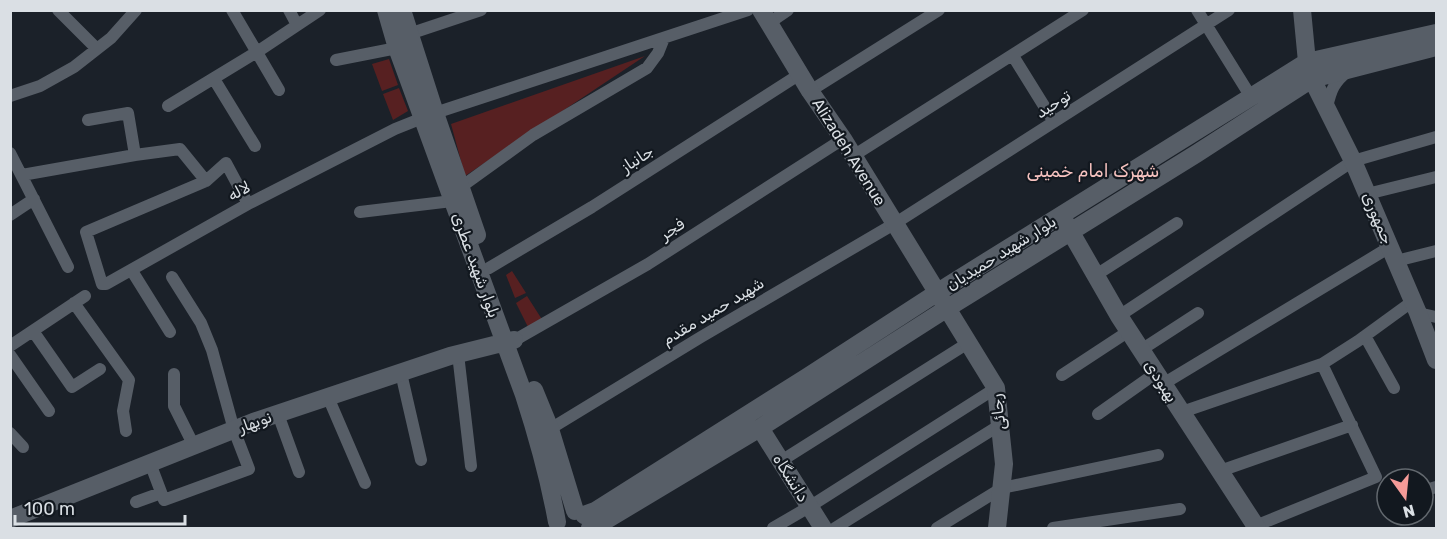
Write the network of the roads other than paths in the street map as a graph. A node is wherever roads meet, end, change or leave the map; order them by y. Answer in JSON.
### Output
{"nodes":[{"id":1,"x":58,"y":10,"type":"edge"},
{"id":2,"x":136,"y":10,"type":"edge"},
{"id":3,"x":232,"y":10,"type":"edge"},
{"id":4,"x":289,"y":10,"type":"edge"},
{"id":5,"x":320,"y":10,"type":"edge"},
{"id":6,"x":386,"y":10,"type":"edge"},
{"id":7,"x":402,"y":10,"type":"edge"},
{"id":8,"x":481,"y":10,"type":"edge"},
{"id":9,"x":748,"y":10,"type":"edge"},
{"id":10,"x":788,"y":10,"type":"edge"},
{"id":11,"x":939,"y":10,"type":"edge"},
{"id":12,"x":1197,"y":10,"type":"edge"},
{"id":13,"x":1229,"y":10,"type":"edge"},
{"id":14,"x":1302,"y":10,"type":"edge"},
{"id":15,"x":1080,"y":11,"type":"edge"},
{"id":16,"x":765,"y":16,"type":"edge"},
{"id":17,"x":1206,"y":24,"type":"junction"},
{"id":18,"x":297,"y":26,"type":"junction"},
{"id":19,"x":1437,"y":33,"type":"edge"},
{"id":20,"x":409,"y":34,"type":"junction"},
{"id":21,"x":663,"y":38,"type":"junction"},
{"id":22,"x":1437,"y":47,"type":"edge"},
{"id":23,"x":397,"y":48,"type":"junction"},
{"id":24,"x":97,"y":49,"type":"junction"},
{"id":25,"x":257,"y":52,"type":"junction"},
{"id":26,"x":1013,"y":56,"type":"junction"},
{"id":27,"x":336,"y":60,"type":"dead end"},
{"id":28,"x":1349,"y":70,"type":"junction"},
{"id":29,"x":1310,"y":71,"type":"junction"},
{"id":30,"x":800,"y":74,"type":"junction"},
{"id":31,"x":214,"y":79,"type":"junction"},
{"id":32,"x":279,"y":90,"type":"dead end"},
{"id":33,"x":810,"y":91,"type":"junction"},
{"id":34,"x":10,"y":96,"type":"edge"},
{"id":35,"x":1251,"y":97,"type":"junction"},
{"id":36,"x":168,"y":106,"type":"dead end"},
{"id":37,"x":1327,"y":107,"type":"junction"},
{"id":38,"x":429,"y":115,"type":"junction"},
{"id":39,"x":88,"y":120,"type":"dead end"},
{"id":40,"x":1054,"y":122,"type":"junction"},
{"id":41,"x":1437,"y":137,"type":"edge"},
{"id":42,"x":843,"y":139,"type":"junction"},
{"id":43,"x":1185,"y":139,"type":"junction"},
{"id":44,"x":255,"y":146,"type":"dead end"},
{"id":45,"x":10,"y":153,"type":"edge"},
{"id":46,"x":1196,"y":154,"type":"junction"},
{"id":47,"x":135,"y":155,"type":"junction"},
{"id":48,"x":853,"y":156,"type":"junction"},
{"id":49,"x":1353,"y":161,"type":"junction"},
{"id":50,"x":22,"y":175,"type":"junction"},
{"id":51,"x":1437,"y":177,"type":"edge"},
{"id":52,"x":206,"y":181,"type":"junction"},
{"id":53,"x":457,"y":194,"type":"junction"},
{"id":54,"x":1367,"y":194,"type":"junction"},
{"id":55,"x":34,"y":199,"type":"junction"},
{"id":56,"x":248,"y":204,"type":"junction"},
{"id":57,"x":360,"y":212,"type":"dead end"},
{"id":58,"x":10,"y":215,"type":"edge"},
{"id":59,"x":1061,"y":215,"type":"junction"},
{"id":60,"x":1177,"y":223,"type":"dead end"},
{"id":61,"x":894,"y":224,"type":"junction"},
{"id":62,"x":1071,"y":231,"type":"junction"},
{"id":63,"x":1437,"y":251,"type":"edge"},
{"id":64,"x":1393,"y":254,"type":"junction"},
{"id":65,"x":68,"y":267,"type":"dead end"},
{"id":66,"x":489,"y":267,"type":"junction"},
{"id":67,"x":132,"y":271,"type":"junction"},
{"id":68,"x":1096,"y":275,"type":"junction"},
{"id":69,"x":172,"y":277,"type":"dead end"},
{"id":70,"x":942,"y":301,"type":"junction"},
{"id":71,"x":1416,"y":307,"type":"junction"},
{"id":72,"x":1198,"y":313,"type":"dead end"},
{"id":73,"x":1437,"y":317,"type":"edge"},
{"id":74,"x":1124,"y":323,"type":"junction"},
{"id":75,"x":33,"y":331,"type":"junction"},
{"id":76,"x":170,"y":332,"type":"dead end"},
{"id":77,"x":1365,"y":336,"type":"junction"},
{"id":78,"x":510,"y":342,"type":"junction"},
{"id":79,"x":968,"y":343,"type":"junction"},
{"id":80,"x":10,"y":346,"type":"edge"},
{"id":81,"x":1141,"y":350,"type":"junction"},
{"id":82,"x":458,"y":354,"type":"junction"},
{"id":83,"x":10,"y":355,"type":"edge"},
{"id":84,"x":1437,"y":360,"type":"edge"},
{"id":85,"x":1322,"y":364,"type":"junction"},
{"id":86,"x":100,"y":369,"type":"dead end"},
{"id":87,"x":401,"y":373,"type":"junction"},
{"id":88,"x":174,"y":374,"type":"dead end"},
{"id":89,"x":1062,"y":375,"type":"dead end"},
{"id":90,"x":1160,"y":379,"type":"junction"},
{"id":91,"x":813,"y":384,"type":"junction"},
{"id":92,"x":996,"y":388,"type":"junction"},
{"id":93,"x":1394,"y":388,"type":"dead end"},
{"id":94,"x":328,"y":397,"type":"junction"},
{"id":95,"x":49,"y":411,"type":"dead end"},
{"id":96,"x":1182,"y":412,"type":"junction"},
{"id":97,"x":278,"y":414,"type":"junction"},
{"id":98,"x":1098,"y":414,"type":"dead end"},
{"id":99,"x":1000,"y":425,"type":"junction"},
{"id":100,"x":1352,"y":425,"type":"junction"},
{"id":101,"x":760,"y":428,"type":"junction"},
{"id":102,"x":550,"y":429,"type":"junction"},
{"id":103,"x":234,"y":430,"type":"junction"},
{"id":104,"x":126,"y":431,"type":"dead end"},
{"id":105,"x":10,"y":433,"type":"edge"},
{"id":106,"x":194,"y":446,"type":"junction"},
{"id":107,"x":23,"y":447,"type":"dead end"},
{"id":108,"x":1158,"y":454,"type":"dead end"},
{"id":109,"x":422,"y":460,"type":"dead end"},
{"id":110,"x":781,"y":461,"type":"junction"},
{"id":111,"x":150,"y":463,"type":"junction"},
{"id":112,"x":471,"y":466,"type":"dead end"},
{"id":113,"x":1220,"y":471,"type":"junction"},
{"id":114,"x":299,"y":472,"type":"dead end"},
{"id":115,"x":365,"y":483,"type":"dead end"},
{"id":116,"x":1002,"y":488,"type":"junction"},
{"id":117,"x":161,"y":493,"type":"junction"},
{"id":118,"x":136,"y":502,"type":"dead end"},
{"id":119,"x":810,"y":507,"type":"junction"},
{"id":120,"x":1180,"y":509,"type":"dead end"},
{"id":121,"x":10,"y":519,"type":"edge"},
{"id":122,"x":585,"y":521,"type":"edge"},
{"id":123,"x":557,"y":525,"type":"edge"},
{"id":124,"x":1256,"y":527,"type":"edge"},
{"id":125,"x":773,"y":528,"type":"edge"},
{"id":126,"x":823,"y":528,"type":"edge"},
{"id":127,"x":835,"y":528,"type":"edge"},
{"id":128,"x":938,"y":528,"type":"edge"},
{"id":129,"x":998,"y":528,"type":"edge"},
{"id":130,"x":1053,"y":528,"type":"edge"}],
"edges":[{"from":1,"to":24,"type":"street"},
{"from":2,"to":24,"type":"street"},
{"from":3,"to":25,"type":"street"},
{"from":4,"to":18,"type":"street"},
{"from":5,"to":18,"type":"street"},
{"from":6,"to":23,"type":"street","name":"بلوار شهید عطری"},
{"from":7,"to":20,"type":"street","name":"بلوار شهید عطری"},
{"from":8,"to":20,"type":"street"},
{"from":9,"to":21,"type":"street","name":"لاله"},
{"from":10,"to":16,"type":"street"},
{"from":11,"to":33,"type":"street"},
{"from":12,"to":17,"type":"street"},
{"from":13,"to":17,"type":"street","name":"توحید"},
{"from":14,"to":29,"type":"street","name":"جمهوری"},
{"from":15,"to":26,"type":"street"},
{"from":16,"to":30,"type":"street","name":"Alizadeh Avenue"},
{"from":17,"to":35,"type":"street"},
{"from":17,"to":40,"type":"street","name":"توحید"},
{"from":18,"to":25,"type":"street"},
{"from":19,"to":29,"type":"street","name":"بلوار شهید حمیدیان"},
{"from":20,"to":38,"type":"street","name":"بلوار شهید عطری"},
{"from":21,"to":38,"type":"street","name":"لاله"},
{"from":21,"to":53,"type":"street"},
{"from":22,"to":28,"type":"street","name":"بلوار شهید حمیدیان"},
{"from":23,"to":27,"type":"street"},
{"from":23,"to":38,"type":"street","name":"بلوار شهید عطری"},
{"from":24,"to":34,"type":"street"},
{"from":25,"to":31,"type":"street"},
{"from":25,"to":32,"type":"street"},
{"from":26,"to":40,"type":"street"},
{"from":26,"to":48,"type":"street"},
{"from":28,"to":29,"type":"street","name":"بلوار شهید حمیدیان"},
{"from":28,"to":37,"type":"street"},
{"from":29,"to":35,"type":"street","name":"بلوار شهید حمیدیان"},
{"from":29,"to":37,"type":"street","name":"جمهوری"},
{"from":29,"to":46,"type":"street","name":"بلوار شهید حمیدیان"},
{"from":30,"to":33,"type":"street","name":"Alizadeh Avenue"},
{"from":30,"to":66,"type":"street","name":"جانباز"},
{"from":31,"to":36,"type":"street"},
{"from":31,"to":44,"type":"street"},
{"from":33,"to":42,"type":"street","name":"Alizadeh Avenue"},
{"from":35,"to":43,"type":"street","name":"بلوار شهید حمیدیان"},
{"from":37,"to":49,"type":"street","name":"جمهوری"},
{"from":38,"to":53,"type":"street","name":"بلوار شهید عطری"},
{"from":38,"to":56,"type":"street","name":"لاله"},
{"from":39,"to":47,"type":"street"},
{"from":40,"to":61,"type":"street","name":"توحید"},
{"from":41,"to":49,"type":"street"},
{"from":42,"to":48,"type":"street","name":"Alizadeh Avenue"},
{"from":42,"to":78,"type":"street","name":"فجر"},
{"from":43,"to":46,"type":"street"},
{"from":43,"to":59,"type":"street","name":"بلوار شهید حمیدیان"},
{"from":45,"to":50,"type":"street"},
{"from":46,"to":62,"type":"street","name":"بلوار شهید حمیدیان"},
{"from":47,"to":50,"type":"street"},
{"from":47,"to":52,"type":"street"},
{"from":48,"to":61,"type":"street","name":"Alizadeh Avenue"},
{"from":49,"to":54,"type":"street","name":"جمهوری"},
{"from":49,"to":74,"type":"street"},
{"from":50,"to":55,"type":"street"},
{"from":51,"to":54,"type":"street"},
{"from":52,"to":56,"type":"street"},
{"from":52,"to":67,"type":"street","name":"لاله"},
{"from":53,"to":57,"type":"street"},
{"from":53,"to":66,"type":"street","name":"بلوار شهید عطری"},
{"from":53,"to":78,"type":"street","name":"بلوار شهید عطری"},
{"from":54,"to":64,"type":"street","name":"جمهوری"},
{"from":55,"to":58,"type":"street"},
{"from":55,"to":65,"type":"street"},
{"from":56,"to":67,"type":"street","name":"لاله"},
{"from":59,"to":62,"type":"street","name":"بهبودی"},
{"from":59,"to":70,"type":"street","name":"بلوار شهید حمیدیان"},
{"from":60,"to":68,"type":"street"},
{"from":61,"to":70,"type":"street","name":"Alizadeh Avenue"},
{"from":61,"to":102,"type":"street","name":"شهید حمید مقدم"},
{"from":62,"to":68,"type":"street","name":"بهبودی"},
{"from":62,"to":70,"type":"street","name":"بلوار شهید حمیدیان"},
{"from":63,"to":64,"type":"street"},
{"from":64,"to":71,"type":"street","name":"جمهوری"},
{"from":64,"to":90,"type":"street"},
{"from":66,"to":78,"type":"street","name":"بلوار شهید عطری"},
{"from":67,"to":76,"type":"street"},
{"from":68,"to":74,"type":"street","name":"بهبودی"},
{"from":69,"to":103,"type":"street"},
{"from":70,"to":79,"type":"street","name":"رجائی"},
{"from":70,"to":91,"type":"street","name":"بلوار شهید حمیدیان"},
{"from":71,"to":73,"type":"street"},
{"from":71,"to":77,"type":"street"},
{"from":71,"to":84,"type":"street","name":"جمهوری"},
{"from":72,"to":81,"type":"street"},
{"from":74,"to":81,"type":"street","name":"بهبودی"},
{"from":74,"to":89,"type":"street"},
{"from":75,"to":80,"type":"street"},
{"from":75,"to":86,"type":"street"},
{"from":75,"to":104,"type":"street"},
{"from":77,"to":85,"type":"street"},
{"from":77,"to":93,"type":"street"},
{"from":78,"to":82,"type":"street","name":"نوبهار"},
{"from":78,"to":102,"type":"street","name":"بلوار شهید عطری"},
{"from":78,"to":123,"type":"street","name":"بلوار شهید عطری"},
{"from":79,"to":92,"type":"street","name":"رجائی"},
{"from":79,"to":110,"type":"street"},
{"from":81,"to":90,"type":"street","name":"بهبودی"},
{"from":82,"to":87,"type":"street","name":"نوبهار"},
{"from":82,"to":112,"type":"street"},
{"from":83,"to":95,"type":"street"},
{"from":85,"to":96,"type":"street"},
{"from":85,"to":100,"type":"street"},
{"from":87,"to":94,"type":"street","name":"نوبهار"},
{"from":87,"to":109,"type":"street"},
{"from":88,"to":106,"type":"street"},
{"from":90,"to":96,"type":"street","name":"بهبودی"},
{"from":90,"to":98,"type":"street"},
{"from":91,"to":101,"type":"street","name":"بلوار شهید حمیدیان"},
{"from":91,"to":122,"type":"street","name":"بلوار شهید حمیدیان"},
{"from":92,"to":99,"type":"street","name":"رجائی"},
{"from":92,"to":119,"type":"street"},
{"from":94,"to":97,"type":"street","name":"نوبهار"},
{"from":94,"to":115,"type":"street"},
{"from":96,"to":113,"type":"street","name":"بهبودی"},
{"from":97,"to":103,"type":"street","name":"نوبهار"},
{"from":97,"to":114,"type":"street"},
{"from":99,"to":116,"type":"street","name":"رجائی"},
{"from":99,"to":127,"type":"street"},
{"from":100,"to":113,"type":"street"},
{"from":100,"to":124,"type":"street"},
{"from":101,"to":110,"type":"street","name":"دانشگاه"},
{"from":101,"to":122,"type":"street","name":"بلوار شهید حمیدیان"},
{"from":102,"to":122,"type":"street","name":"بلوار شهید عطری"},
{"from":103,"to":106,"type":"street","name":"نوبهار"},
{"from":103,"to":117,"type":"street"},
{"from":105,"to":107,"type":"street"},
{"from":106,"to":111,"type":"street","name":"نوبهار"},
{"from":108,"to":116,"type":"street"},
{"from":110,"to":119,"type":"street","name":"دانشگاه"},
{"from":111,"to":117,"type":"street"},
{"from":111,"to":121,"type":"street","name":"نوبهار"},
{"from":113,"to":124,"type":"street","name":"بهبودی"},
{"from":116,"to":128,"type":"street"},
{"from":116,"to":129,"type":"street","name":"رجائی"},
{"from":117,"to":118,"type":"street"},
{"from":119,"to":125,"type":"street"},
{"from":119,"to":126,"type":"street","name":"دانشگاه"},
{"from":120,"to":130,"type":"street"},
{"from":122,"to":123,"type":"street"}]}
